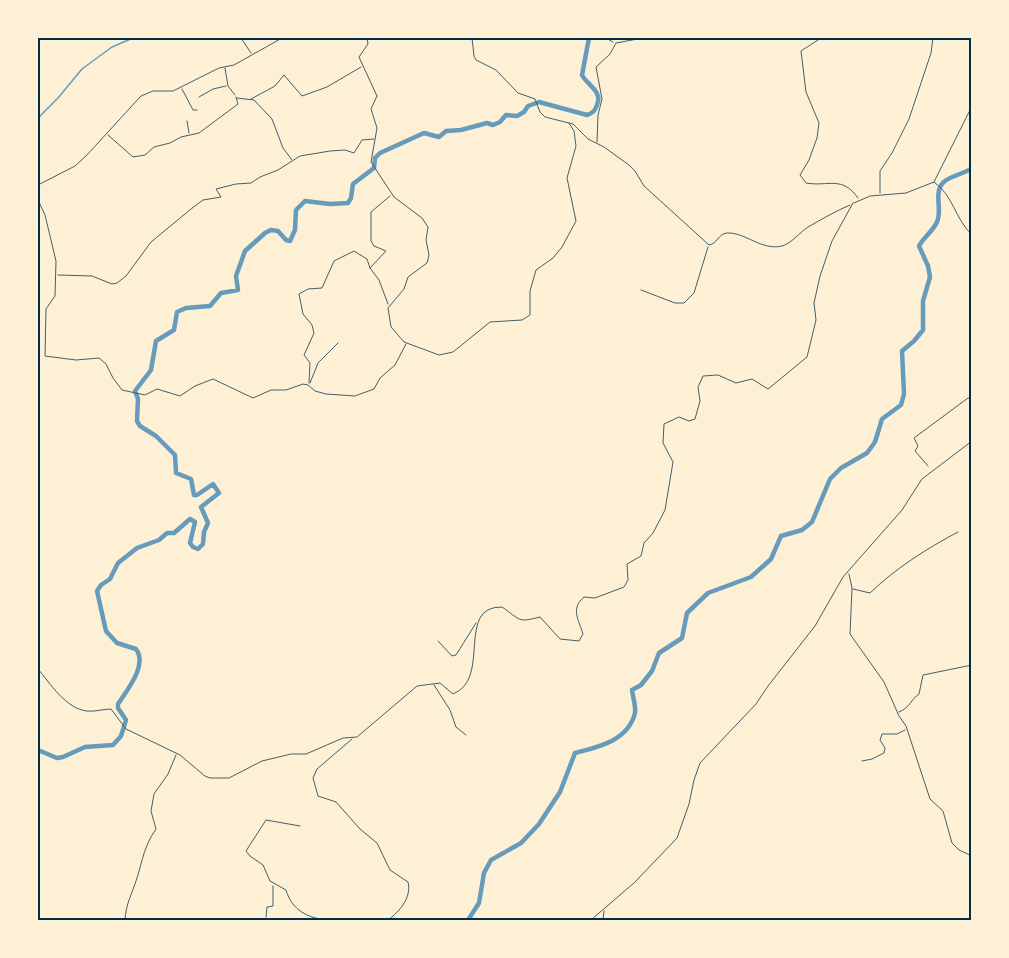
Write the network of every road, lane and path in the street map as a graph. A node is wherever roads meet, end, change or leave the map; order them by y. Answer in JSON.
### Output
{"nodes":[{"id":1,"x":241,"y":38,"type":"edge"},
{"id":2,"x":282,"y":38,"type":"edge"},
{"id":3,"x":367,"y":38,"type":"edge"},
{"id":4,"x":472,"y":38,"type":"edge"},
{"id":5,"x":606,"y":38,"type":"edge"},
{"id":6,"x":643,"y":38,"type":"edge"},
{"id":7,"x":821,"y":38,"type":"edge"},
{"id":8,"x":933,"y":38,"type":"edge"},
{"id":9,"x":615,"y":43,"type":"junction"},
{"id":10,"x":252,"y":55,"type":"junction"},
{"id":11,"x":363,"y":66,"type":"junction"},
{"id":12,"x":224,"y":67,"type":"junction"},
{"id":13,"x":228,"y":86,"type":"junction"},
{"id":14,"x":181,"y":87,"type":"junction"},
{"id":15,"x":199,"y":97,"type":"dead end"},
{"id":16,"x":236,"y":97,"type":"junction"},
{"id":17,"x":251,"y":99,"type":"junction"},
{"id":18,"x":972,"y":106,"type":"edge"},
{"id":19,"x":196,"y":110,"type":"dead end"},
{"id":20,"x":187,"y":121,"type":"dead end"},
{"id":21,"x":569,"y":123,"type":"junction"},
{"id":22,"x":107,"y":135,"type":"junction"},
{"id":23,"x":189,"y":135,"type":"junction"},
{"id":24,"x":375,"y":139,"type":"junction"},
{"id":25,"x":597,"y":144,"type":"junction"},
{"id":26,"x":291,"y":160,"type":"junction"},
{"id":27,"x":935,"y":182,"type":"junction"},
{"id":28,"x":38,"y":185,"type":"edge"},
{"id":29,"x":392,"y":194,"type":"junction"},
{"id":30,"x":880,"y":195,"type":"junction"},
{"id":31,"x":38,"y":200,"type":"edge"},
{"id":32,"x":859,"y":200,"type":"junction"},
{"id":33,"x":853,"y":203,"type":"junction"},
{"id":34,"x":972,"y":235,"type":"edge"},
{"id":35,"x":709,"y":245,"type":"junction"},
{"id":36,"x":370,"y":268,"type":"junction"},
{"id":37,"x":56,"y":275,"type":"junction"},
{"id":38,"x":641,"y":290,"type":"dead end"},
{"id":39,"x":389,"y":305,"type":"junction"},
{"id":40,"x":406,"y":343,"type":"junction"},
{"id":41,"x":338,"y":344,"type":"dead end"},
{"id":42,"x":309,"y":385,"type":"junction"},
{"id":43,"x":972,"y":399,"type":"edge"},
{"id":44,"x":972,"y":441,"type":"edge"},
{"id":45,"x":928,"y":466,"type":"dead end"},
{"id":46,"x":958,"y":532,"type":"dead end"},
{"id":47,"x":848,"y":572,"type":"junction"},
{"id":48,"x":852,"y":588,"type":"junction"},
{"id":49,"x":478,"y":622,"type":"junction"},
{"id":50,"x":438,"y":641,"type":"dead end"},
{"id":51,"x":972,"y":665,"type":"edge"},
{"id":52,"x":38,"y":669,"type":"edge"},
{"id":53,"x":433,"y":684,"type":"junction"},
{"id":54,"x":897,"y":712,"type":"junction"},
{"id":55,"x":907,"y":729,"type":"junction"},
{"id":56,"x":466,"y":735,"type":"dead end"},
{"id":57,"x":353,"y":738,"type":"junction"},
{"id":58,"x":177,"y":753,"type":"junction"},
{"id":59,"x":862,"y":761,"type":"dead end"},
{"id":60,"x":300,"y":826,"type":"dead end"},
{"id":61,"x":972,"y":856,"type":"edge"},
{"id":62,"x":273,"y":884,"type":"junction"},
{"id":63,"x":604,"y":910,"type":"junction"},
{"id":64,"x":266,"y":917,"type":"dead end"},
{"id":65,"x":125,"y":921,"type":"edge"},
{"id":66,"x":327,"y":921,"type":"edge"},
{"id":67,"x":388,"y":921,"type":"edge"},
{"id":68,"x":591,"y":921,"type":"edge"},
{"id":69,"x":603,"y":921,"type":"edge"}],
"edges":[{"from":1,"to":10,"type":"street"},
{"from":2,"to":10,"type":"street"},
{"from":3,"to":11,"type":"street"},
{"from":4,"to":21,"type":"street"},
{"from":5,"to":9,"type":"street"},
{"from":6,"to":9,"type":"street"},
{"from":7,"to":32,"type":"street"},
{"from":8,"to":30,"type":"street"},
{"from":9,"to":25,"type":"street"},
{"from":10,"to":12,"type":"street"},
{"from":11,"to":17,"type":"street"},
{"from":11,"to":24,"type":"street"},
{"from":12,"to":13,"type":"street"},
{"from":12,"to":14,"type":"street"},
{"from":13,"to":15,"type":"street"},
{"from":13,"to":16,"type":"street"},
{"from":14,"to":19,"type":"street"},
{"from":14,"to":22,"type":"street"},
{"from":16,"to":17,"type":"street"},
{"from":16,"to":23,"type":"street"},
{"from":17,"to":26,"type":"street"},
{"from":18,"to":27,"type":"street"},
{"from":20,"to":23,"type":"street"},
{"from":21,"to":25,"type":"street"},
{"from":21,"to":40,"type":"street"},
{"from":22,"to":23,"type":"street"},
{"from":22,"to":28,"type":"street"},
{"from":24,"to":26,"type":"street"},
{"from":24,"to":29,"type":"street"},
{"from":25,"to":35,"type":"street"},
{"from":26,"to":37,"type":"street"},
{"from":27,"to":30,"type":"street"},
{"from":27,"to":34,"type":"street"},
{"from":29,"to":36,"type":"street"},
{"from":29,"to":39,"type":"street"},
{"from":30,"to":32,"type":"street"},
{"from":31,"to":37,"type":"street"},
{"from":32,"to":33,"type":"street"},
{"from":33,"to":35,"type":"street"},
{"from":33,"to":49,"type":"street"},
{"from":35,"to":38,"type":"street"},
{"from":36,"to":39,"type":"street"},
{"from":36,"to":42,"type":"street"},
{"from":37,"to":42,"type":"street"},
{"from":39,"to":40,"type":"street"},
{"from":40,"to":42,"type":"street"},
{"from":41,"to":42,"type":"street"},
{"from":43,"to":45,"type":"street"},
{"from":44,"to":47,"type":"street"},
{"from":46,"to":48,"type":"street"},
{"from":47,"to":48,"type":"street"},
{"from":47,"to":63,"type":"street"},
{"from":48,"to":54,"type":"street"},
{"from":49,"to":50,"type":"street"},
{"from":49,"to":53,"type":"street"},
{"from":51,"to":54,"type":"street"},
{"from":52,"to":58,"type":"street"},
{"from":53,"to":56,"type":"street"},
{"from":53,"to":57,"type":"street"},
{"from":54,"to":55,"type":"street"},
{"from":55,"to":59,"type":"street"},
{"from":55,"to":61,"type":"street"},
{"from":57,"to":58,"type":"street"},
{"from":57,"to":67,"type":"street"},
{"from":58,"to":65,"type":"street"},
{"from":60,"to":62,"type":"street"},
{"from":62,"to":64,"type":"street"},
{"from":62,"to":66,"type":"street"},
{"from":63,"to":68,"type":"street"},
{"from":63,"to":69,"type":"street"}]}
